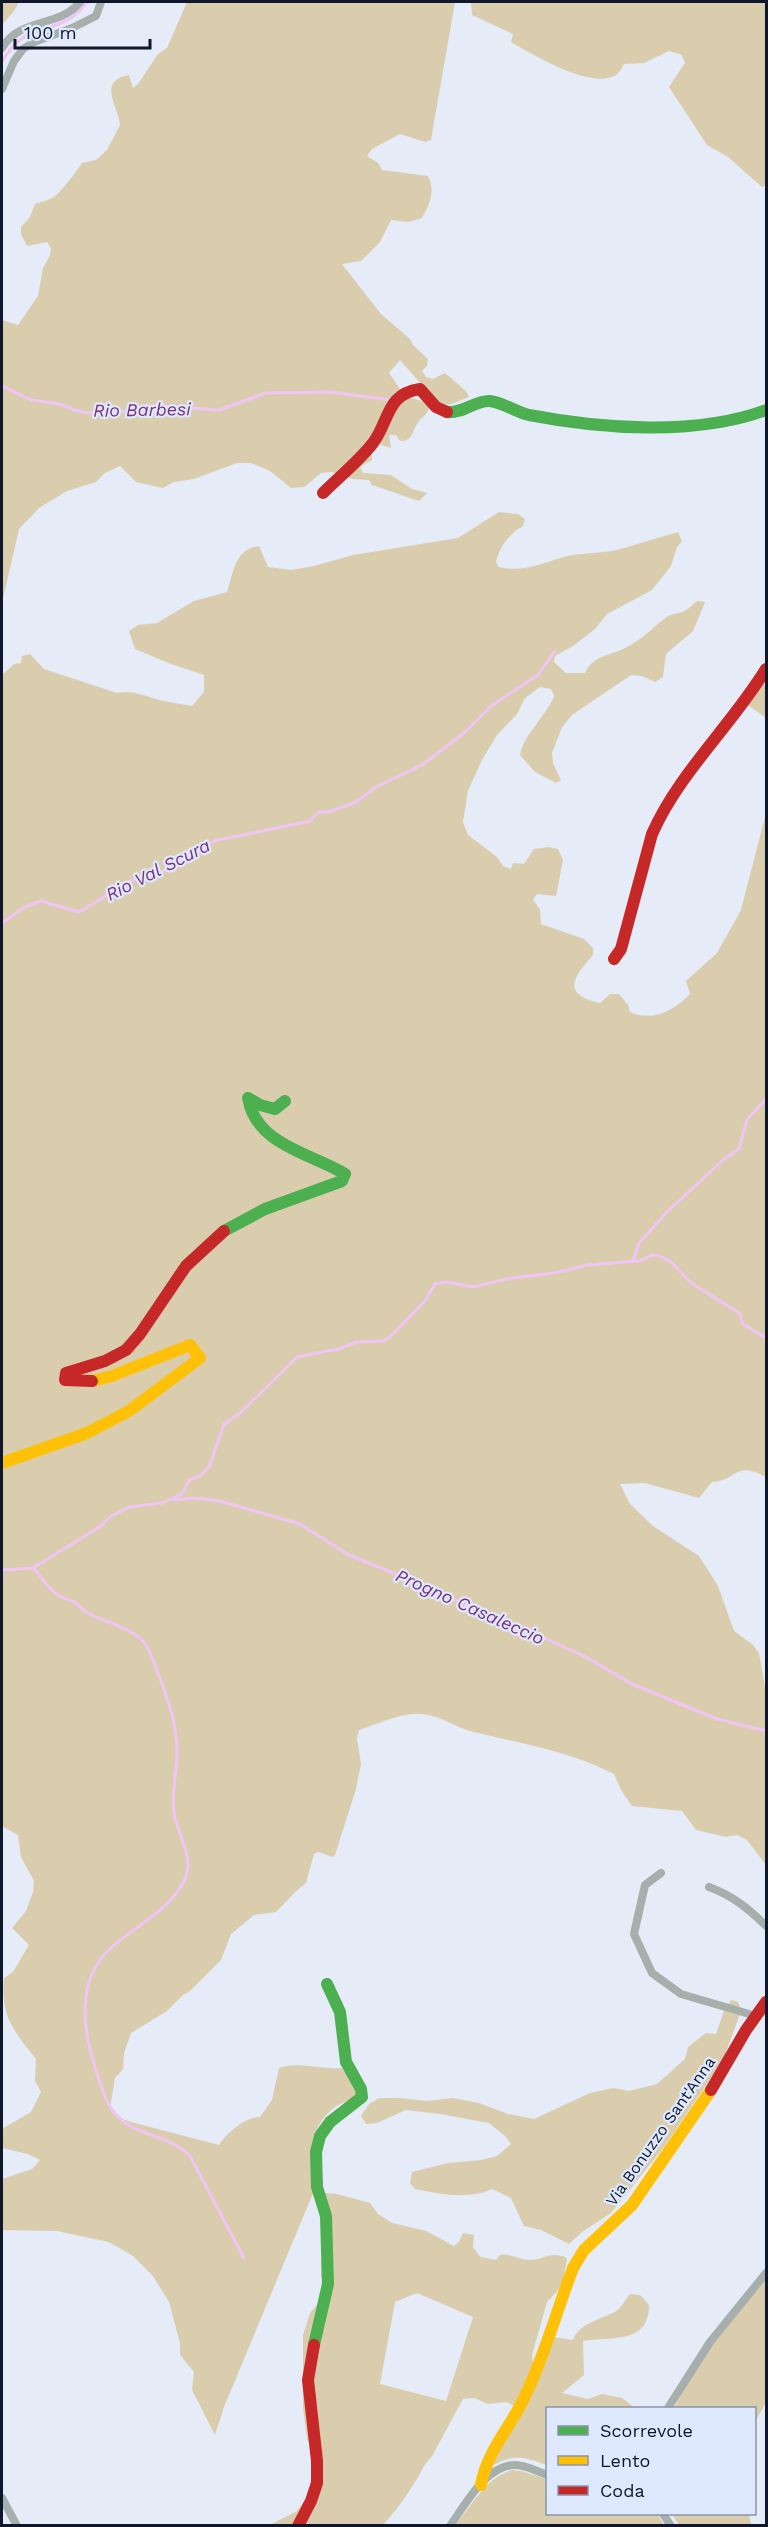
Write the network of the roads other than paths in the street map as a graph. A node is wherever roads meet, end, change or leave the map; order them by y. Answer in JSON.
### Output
{"nodes":[{"id":1,"x":80,"y":2,"type":"edge"},
{"id":2,"x":101,"y":2,"type":"edge"},
{"id":3,"x":2,"y":48,"type":"edge"},
{"id":4,"x":2,"y":89,"type":"edge"},
{"id":5,"x":766,"y":410,"type":"edge"},
{"id":6,"x":323,"y":493,"type":"dead end"},
{"id":7,"x":766,"y":669,"type":"edge"},
{"id":8,"x":614,"y":959,"type":"dead end"},
{"id":9,"x":285,"y":1101,"type":"dead end"},
{"id":10,"x":2,"y":1463,"type":"edge"},
{"id":11,"x":661,"y":1873,"type":"dead end"},
{"id":12,"x":709,"y":1887,"type":"dead end"},
{"id":13,"x":766,"y":1926,"type":"edge"},
{"id":14,"x":327,"y":1984,"type":"dead end"},
{"id":15,"x":766,"y":2002,"type":"edge"},
{"id":16,"x":756,"y":2016,"type":"junction"},
{"id":17,"x":766,"y":2273,"type":"edge"},
{"id":18,"x":669,"y":2407,"type":"edge"},
{"id":19,"x":546,"y":2474,"type":"edge"},
{"id":20,"x":481,"y":2486,"type":"junction"},
{"id":21,"x":2,"y":2498,"type":"edge"},
{"id":22,"x":16,"y":2526,"type":"edge"},
{"id":23,"x":298,"y":2526,"type":"edge"},
{"id":24,"x":450,"y":2526,"type":"edge"}],
"edges":[{"from":1,"to":3,"type":"street"},
{"from":2,"to":4,"type":"street"},
{"from":5,"to":6,"type":"street"},
{"from":7,"to":8,"type":"street"},
{"from":9,"to":10,"type":"street"},
{"from":11,"to":16,"type":"street"},
{"from":12,"to":13,"type":"street"},
{"from":14,"to":23,"type":"street"},
{"from":15,"to":16,"type":"street","name":"Via Bonuzzo Sant'Anna"},
{"from":16,"to":20,"type":"street","name":"Via Bonuzzo Sant'Anna"},
{"from":17,"to":18,"type":"street"},
{"from":19,"to":20,"type":"street","name":"Via Bonuzzo Sant'Anna"},
{"from":20,"to":24,"type":"street","name":"Via Bonuzzo Sant'Anna"},
{"from":21,"to":22,"type":"street"}]}
